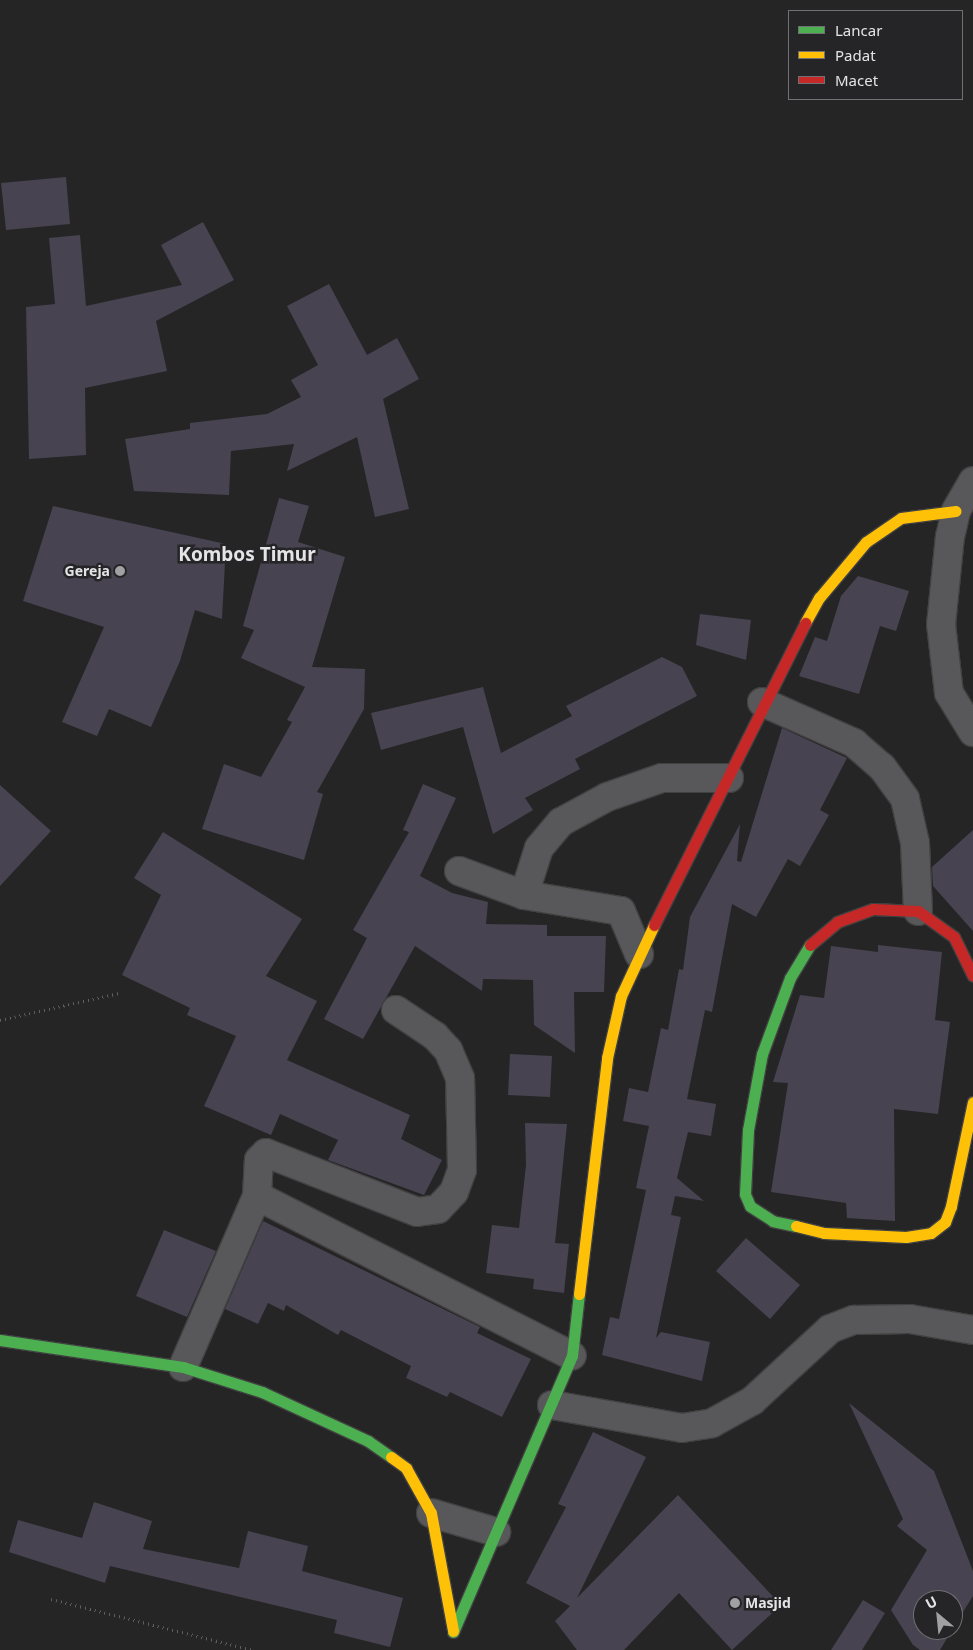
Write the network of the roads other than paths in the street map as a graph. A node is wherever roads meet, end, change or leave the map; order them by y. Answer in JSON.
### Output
{"nodes":[{"id":1,"x":973,"y":481,"type":"edge"},
{"id":2,"x":956,"y":511,"type":"junction"},
{"id":3,"x":762,"y":702,"type":"junction"},
{"id":4,"x":973,"y":732,"type":"edge"},
{"id":5,"x":729,"y":778,"type":"junction"},
{"id":6,"x":459,"y":871,"type":"dead end"},
{"id":7,"x":524,"y":895,"type":"junction"},
{"id":8,"x":918,"y":911,"type":"junction"},
{"id":9,"x":639,"y":954,"type":"junction"},
{"id":10,"x":973,"y":976,"type":"edge"},
{"id":11,"x":396,"y":1010,"type":"dead end"},
{"id":12,"x":973,"y":1102,"type":"edge"},
{"id":13,"x":257,"y":1196,"type":"junction"},
{"id":14,"x":973,"y":1330,"type":"edge"},
{"id":15,"x":0,"y":1340,"type":"edge"},
{"id":16,"x":572,"y":1356,"type":"junction"},
{"id":17,"x":183,"y":1367,"type":"junction"},
{"id":18,"x":552,"y":1405,"type":"junction"},
{"id":19,"x":431,"y":1513,"type":"junction"},
{"id":20,"x":496,"y":1532,"type":"junction"},
{"id":21,"x":453,"y":1632,"type":"junction"},
{"id":22,"x":452,"y":1650,"type":"edge"}],
"edges":[{"from":1,"to":2,"type":"street"},
{"from":2,"to":3,"type":"street"},
{"from":2,"to":4,"type":"street"},
{"from":3,"to":5,"type":"street"},
{"from":3,"to":8,"type":"street"},
{"from":5,"to":7,"type":"street"},
{"from":5,"to":9,"type":"street"},
{"from":6,"to":7,"type":"street"},
{"from":7,"to":9,"type":"street"},
{"from":8,"to":10,"type":"street"},
{"from":8,"to":12,"type":"street"},
{"from":9,"to":16,"type":"street"},
{"from":11,"to":13,"type":"street"},
{"from":13,"to":16,"type":"street"},
{"from":13,"to":17,"type":"street"},
{"from":14,"to":18,"type":"street"},
{"from":15,"to":17,"type":"street"},
{"from":16,"to":18,"type":"street"},
{"from":17,"to":19,"type":"street"},
{"from":18,"to":20,"type":"street"},
{"from":19,"to":20,"type":"street"},
{"from":19,"to":21,"type":"street"},
{"from":20,"to":21,"type":"street"},
{"from":21,"to":22,"type":"street"}]}
